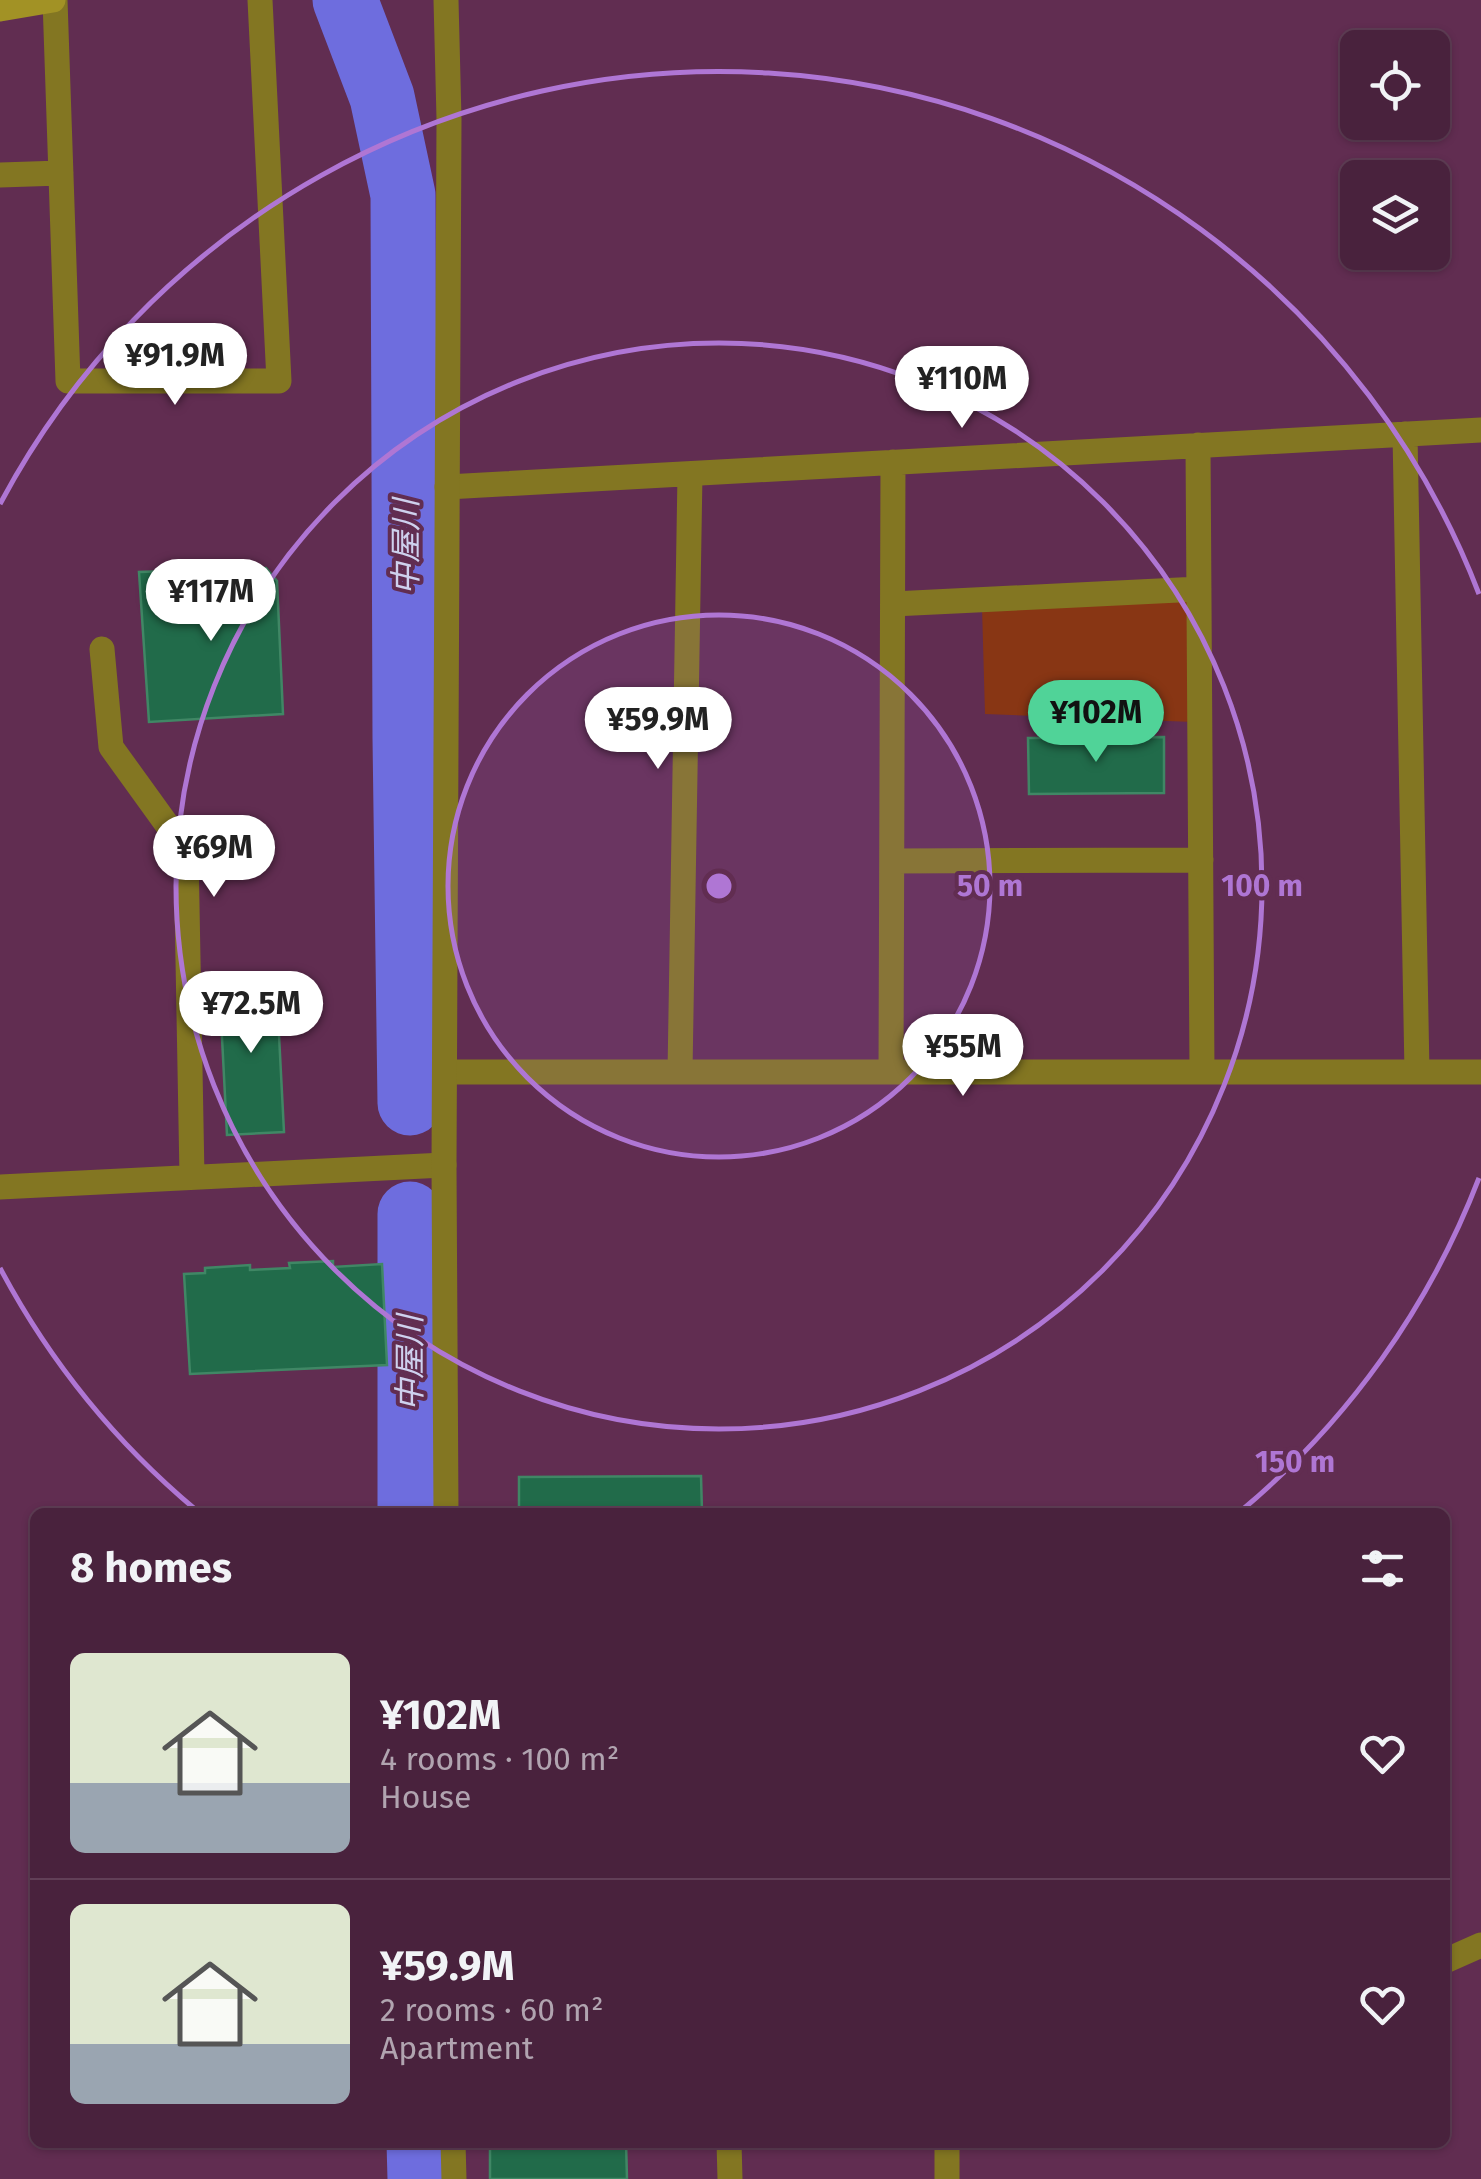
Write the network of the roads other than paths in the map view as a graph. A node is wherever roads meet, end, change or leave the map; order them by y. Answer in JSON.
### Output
{"nodes":[{"id":1,"x":54,"y":0,"type":"edge"},
{"id":2,"x":260,"y":0,"type":"edge"},
{"id":3,"x":446,"y":0,"type":"edge"},
{"id":4,"x":0,"y":9,"type":"edge"},
{"id":5,"x":61,"y":172,"type":"junction"},
{"id":6,"x":0,"y":175,"type":"edge"},
{"id":7,"x":1481,"y":430,"type":"edge"},
{"id":8,"x":1405,"y":434,"type":"junction"},
{"id":9,"x":1198,"y":445,"type":"junction"},
{"id":10,"x":893,"y":462,"type":"junction"},
{"id":11,"x":690,"y":474,"type":"junction"},
{"id":12,"x":447,"y":488,"type":"junction"},
{"id":13,"x":1199,"y":588,"type":"junction"},
{"id":14,"x":893,"y":604,"type":"junction"},
{"id":15,"x":102,"y":650,"type":"dead end"},
{"id":16,"x":1201,"y":860,"type":"junction"},
{"id":17,"x":892,"y":862,"type":"junction"},
{"id":18,"x":445,"y":1072,"type":"junction"},
{"id":19,"x":680,"y":1072,"type":"junction"},
{"id":20,"x":891,"y":1072,"type":"junction"},
{"id":21,"x":1202,"y":1072,"type":"junction"},
{"id":22,"x":1417,"y":1072,"type":"junction"},
{"id":23,"x":1481,"y":1072,"type":"edge"},
{"id":24,"x":444,"y":1165,"type":"junction"},
{"id":25,"x":192,"y":1177,"type":"junction"},
{"id":26,"x":0,"y":1187,"type":"edge"},
{"id":27,"x":446,"y":1508,"type":"edge"},
{"id":28,"x":1481,"y":1945,"type":"edge"},
{"id":29,"x":1450,"y":1959,"type":"edge"},
{"id":30,"x":453,"y":2148,"type":"edge"},
{"id":31,"x":730,"y":2148,"type":"edge"},
{"id":32,"x":947,"y":2148,"type":"edge"},
{"id":33,"x":454,"y":2179,"type":"edge"},
{"id":34,"x":730,"y":2179,"type":"edge"},
{"id":35,"x":948,"y":2179,"type":"edge"}],
"edges":[{"from":1,"to":4,"type":"main road"},
{"from":1,"to":5,"type":"street"},
{"from":2,"to":5,"type":"street"},
{"from":3,"to":12,"type":"street"},
{"from":5,"to":6,"type":"street"},
{"from":7,"to":8,"type":"street"},
{"from":8,"to":9,"type":"street"},
{"from":8,"to":22,"type":"street"},
{"from":9,"to":10,"type":"street"},
{"from":9,"to":13,"type":"street"},
{"from":10,"to":11,"type":"street"},
{"from":10,"to":14,"type":"street"},
{"from":11,"to":12,"type":"street"},
{"from":11,"to":19,"type":"street"},
{"from":12,"to":18,"type":"street"},
{"from":13,"to":14,"type":"street"},
{"from":13,"to":16,"type":"street"},
{"from":14,"to":17,"type":"street"},
{"from":15,"to":25,"type":"street"},
{"from":16,"to":17,"type":"street"},
{"from":16,"to":21,"type":"street"},
{"from":17,"to":20,"type":"street"},
{"from":18,"to":19,"type":"street"},
{"from":18,"to":24,"type":"street"},
{"from":19,"to":20,"type":"street"},
{"from":20,"to":21,"type":"street"},
{"from":21,"to":22,"type":"street"},
{"from":22,"to":23,"type":"street"},
{"from":24,"to":25,"type":"street"},
{"from":24,"to":27,"type":"street"},
{"from":25,"to":26,"type":"street"},
{"from":28,"to":29,"type":"street"},
{"from":30,"to":33,"type":"street"},
{"from":31,"to":34,"type":"street"},
{"from":32,"to":35,"type":"street"}]}
